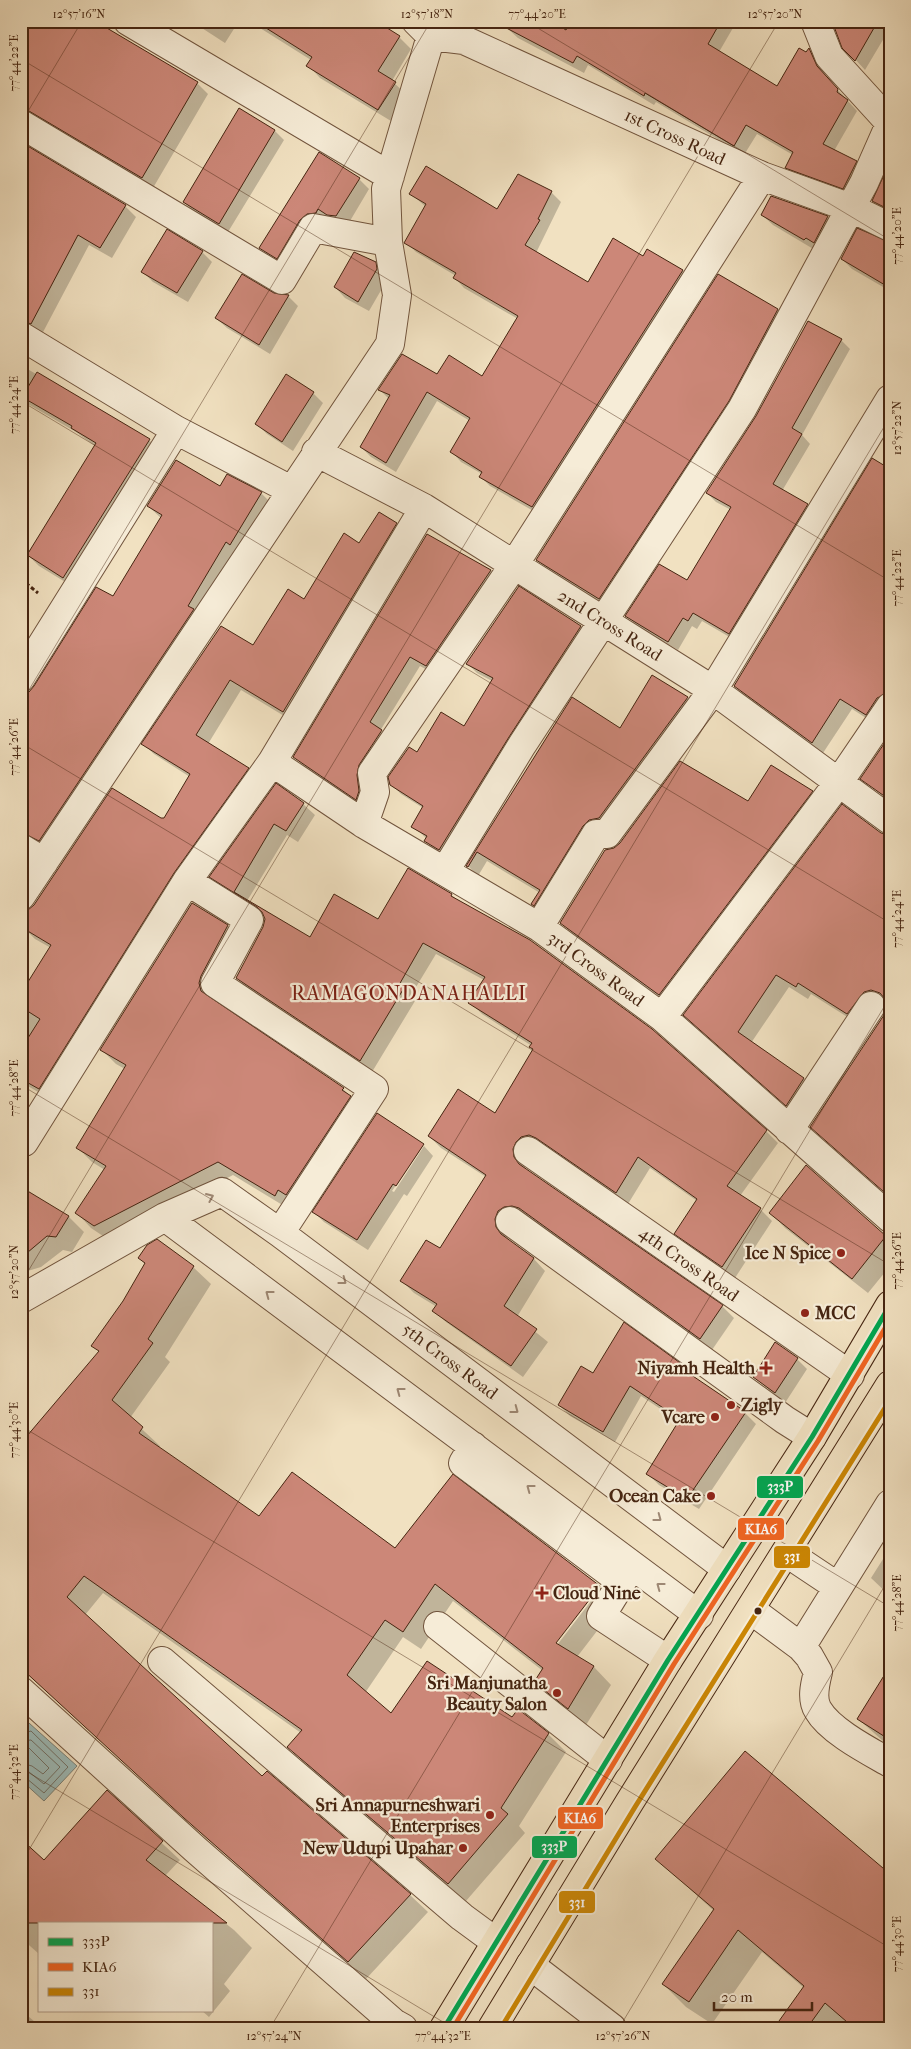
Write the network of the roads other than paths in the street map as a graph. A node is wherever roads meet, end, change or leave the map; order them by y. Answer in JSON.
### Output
{"nodes":[{"id":1,"x":128,"y":21,"type":"edge"},
{"id":2,"x":815,"y":21,"type":"edge"},
{"id":3,"x":424,"y":29,"type":"edge"},
{"id":4,"x":21,"y":124,"type":"edge"},
{"id":5,"x":890,"y":124,"type":"edge"},
{"id":6,"x":390,"y":176,"type":"junction"},
{"id":7,"x":762,"y":176,"type":"junction"},
{"id":8,"x":851,"y":208,"type":"junction"},
{"id":9,"x":890,"y":226,"type":"edge"},
{"id":10,"x":388,"y":242,"type":"junction"},
{"id":11,"x":21,"y":336,"type":"edge"},
{"id":12,"x":890,"y":399,"type":"edge"},
{"id":13,"x":176,"y":430,"type":"junction"},
{"id":14,"x":316,"y":452,"type":"junction"},
{"id":15,"x":291,"y":490,"type":"junction"},
{"id":16,"x":424,"y":508,"type":"junction"},
{"id":17,"x":514,"y":565,"type":"junction"},
{"id":18,"x":604,"y":622,"type":"junction"},
{"id":19,"x":21,"y":678,"type":"edge"},
{"id":20,"x":713,"y":690,"type":"junction"},
{"id":21,"x":890,"y":707,"type":"edge"},
{"id":22,"x":272,"y":762,"type":"junction"},
{"id":23,"x":839,"y":782,"type":"junction"},
{"id":24,"x":890,"y":820,"type":"edge"},
{"id":25,"x":364,"y":824,"type":"junction"},
{"id":26,"x":21,"y":848,"type":"edge"},
{"id":27,"x":44,"y":862,"type":"junction"},
{"id":28,"x":445,"y":871,"type":"junction"},
{"id":29,"x":187,"y":881,"type":"junction"},
{"id":30,"x":21,"y":896,"type":"edge"},
{"id":31,"x":539,"y":927,"type":"junction"},
{"id":32,"x":871,"y":1006,"type":"dead end"},
{"id":33,"x":662,"y":1018,"type":"junction"},
{"id":34,"x":790,"y":1130,"type":"junction"},
{"id":35,"x":24,"y":1142,"type":"dead end"},
{"id":36,"x":528,"y":1151,"type":"dead end"},
{"id":37,"x":165,"y":1217,"type":"junction"},
{"id":38,"x":890,"y":1218,"type":"edge"},
{"id":39,"x":510,"y":1221,"type":"dead end"},
{"id":40,"x":280,"y":1233,"type":"junction"},
{"id":41,"x":21,"y":1298,"type":"edge"},
{"id":42,"x":888,"y":1312,"type":"edge"},
{"id":43,"x":850,"y":1375,"type":"junction"},
{"id":44,"x":889,"y":1389,"type":"edge"},
{"id":45,"x":812,"y":1437,"type":"junction"},
{"id":46,"x":473,"y":1446,"type":"junction"},
{"id":47,"x":890,"y":1504,"type":"edge"},
{"id":48,"x":787,"y":1553,"type":"junction"},
{"id":49,"x":727,"y":1569,"type":"junction"},
{"id":50,"x":838,"y":1587,"type":"junction"},
{"id":51,"x":751,"y":1610,"type":"junction"},
{"id":52,"x":699,"y":1615,"type":"junction"},
{"id":53,"x":438,"y":1626,"type":"dead end"},
{"id":54,"x":801,"y":1647,"type":"junction"},
{"id":55,"x":668,"y":1660,"type":"junction"},
{"id":56,"x":162,"y":1661,"type":"dead end"},
{"id":57,"x":21,"y":1691,"type":"edge"},
{"id":58,"x":608,"y":1760,"type":"junction"},
{"id":59,"x":890,"y":1763,"type":"edge"},
{"id":60,"x":496,"y":1942,"type":"junction"},
{"id":61,"x":530,"y":1965,"type":"junction"},
{"id":62,"x":403,"y":2028,"type":"edge"},
{"id":63,"x":444,"y":2028,"type":"edge"},
{"id":64,"x":492,"y":2028,"type":"edge"},
{"id":65,"x":612,"y":2028,"type":"edge"}],
"edges":[{"from":1,"to":6,"type":"street"},
{"from":2,"to":5,"type":"street"},
{"from":3,"to":6,"type":"street"},
{"from":3,"to":7,"type":"street","name":"1st Cross Road"},
{"from":4,"to":10,"type":"street"},
{"from":5,"to":8,"type":"street"},
{"from":6,"to":10,"type":"street"},
{"from":7,"to":8,"type":"street","name":"1st Cross Road"},
{"from":7,"to":17,"type":"street"},
{"from":8,"to":9,"type":"street","name":"1st Cross Road"},
{"from":8,"to":18,"type":"street"},
{"from":10,"to":14,"type":"street"},
{"from":11,"to":13,"type":"street"},
{"from":12,"to":20,"type":"street"},
{"from":13,"to":15,"type":"street"},
{"from":13,"to":19,"type":"street"},
{"from":14,"to":15,"type":"street"},
{"from":14,"to":16,"type":"street","name":"2nd Cross Road"},
{"from":15,"to":27,"type":"street"},
{"from":16,"to":17,"type":"street","name":"2nd Cross Road"},
{"from":16,"to":22,"type":"street"},
{"from":17,"to":18,"type":"street","name":"2nd Cross Road"},
{"from":17,"to":25,"type":"street"},
{"from":18,"to":20,"type":"street","name":"2nd Cross Road"},
{"from":18,"to":28,"type":"street"},
{"from":20,"to":23,"type":"street","name":"2nd Cross Road"},
{"from":20,"to":31,"type":"street"},
{"from":21,"to":23,"type":"street"},
{"from":22,"to":25,"type":"street","name":"3rd Cross Road"},
{"from":22,"to":29,"type":"street"},
{"from":23,"to":24,"type":"street","name":"2nd Cross Road"},
{"from":23,"to":33,"type":"street"},
{"from":25,"to":28,"type":"street","name":"3rd Cross Road"},
{"from":26,"to":27,"type":"street"},
{"from":27,"to":30,"type":"street"},
{"from":28,"to":31,"type":"street","name":"3rd Cross Road"},
{"from":29,"to":35,"type":"street"},
{"from":29,"to":40,"type":"street"},
{"from":31,"to":33,"type":"street","name":"3rd Cross Road"},
{"from":32,"to":34,"type":"street"},
{"from":33,"to":34,"type":"street","name":"3rd Cross Road"},
{"from":34,"to":38,"type":"street","name":"3rd Cross Road"},
{"from":36,"to":43,"type":"street","name":"4th Cross Road"},
{"from":37,"to":40,"type":"street","name":"5th Cross Road","one_way":true},
{"from":37,"to":41,"type":"street","name":"5th Cross Road"},
{"from":46,"to":37,"type":"street","one_way":true},
{"from":39,"to":45,"type":"street"},
{"from":40,"to":49,"type":"street","name":"5th Cross Road","one_way":true},
{"from":42,"to":43,"type":"main road"},
{"from":43,"to":45,"type":"main road"},
{"from":44,"to":48,"type":"main road"},
{"from":45,"to":49,"type":"main road"},
{"from":52,"to":46,"type":"street","one_way":true},
{"from":46,"to":55,"type":"street"},
{"from":47,"to":50,"type":"street"},
{"from":48,"to":50,"type":"street"},
{"from":48,"to":51,"type":"main road"},
{"from":49,"to":52,"type":"main road"},
{"from":50,"to":54,"type":"street"},
{"from":51,"to":54,"type":"street"},
{"from":51,"to":61,"type":"main road"},
{"from":52,"to":55,"type":"main road"},
{"from":53,"to":58,"type":"street"},
{"from":54,"to":59,"type":"street"},
{"from":55,"to":58,"type":"main road"},
{"from":56,"to":60,"type":"street"},
{"from":57,"to":62,"type":"street"},
{"from":58,"to":60,"type":"main road"},
{"from":60,"to":63,"type":"main road"},
{"from":61,"to":64,"type":"main road"},
{"from":61,"to":65,"type":"street"}]}
